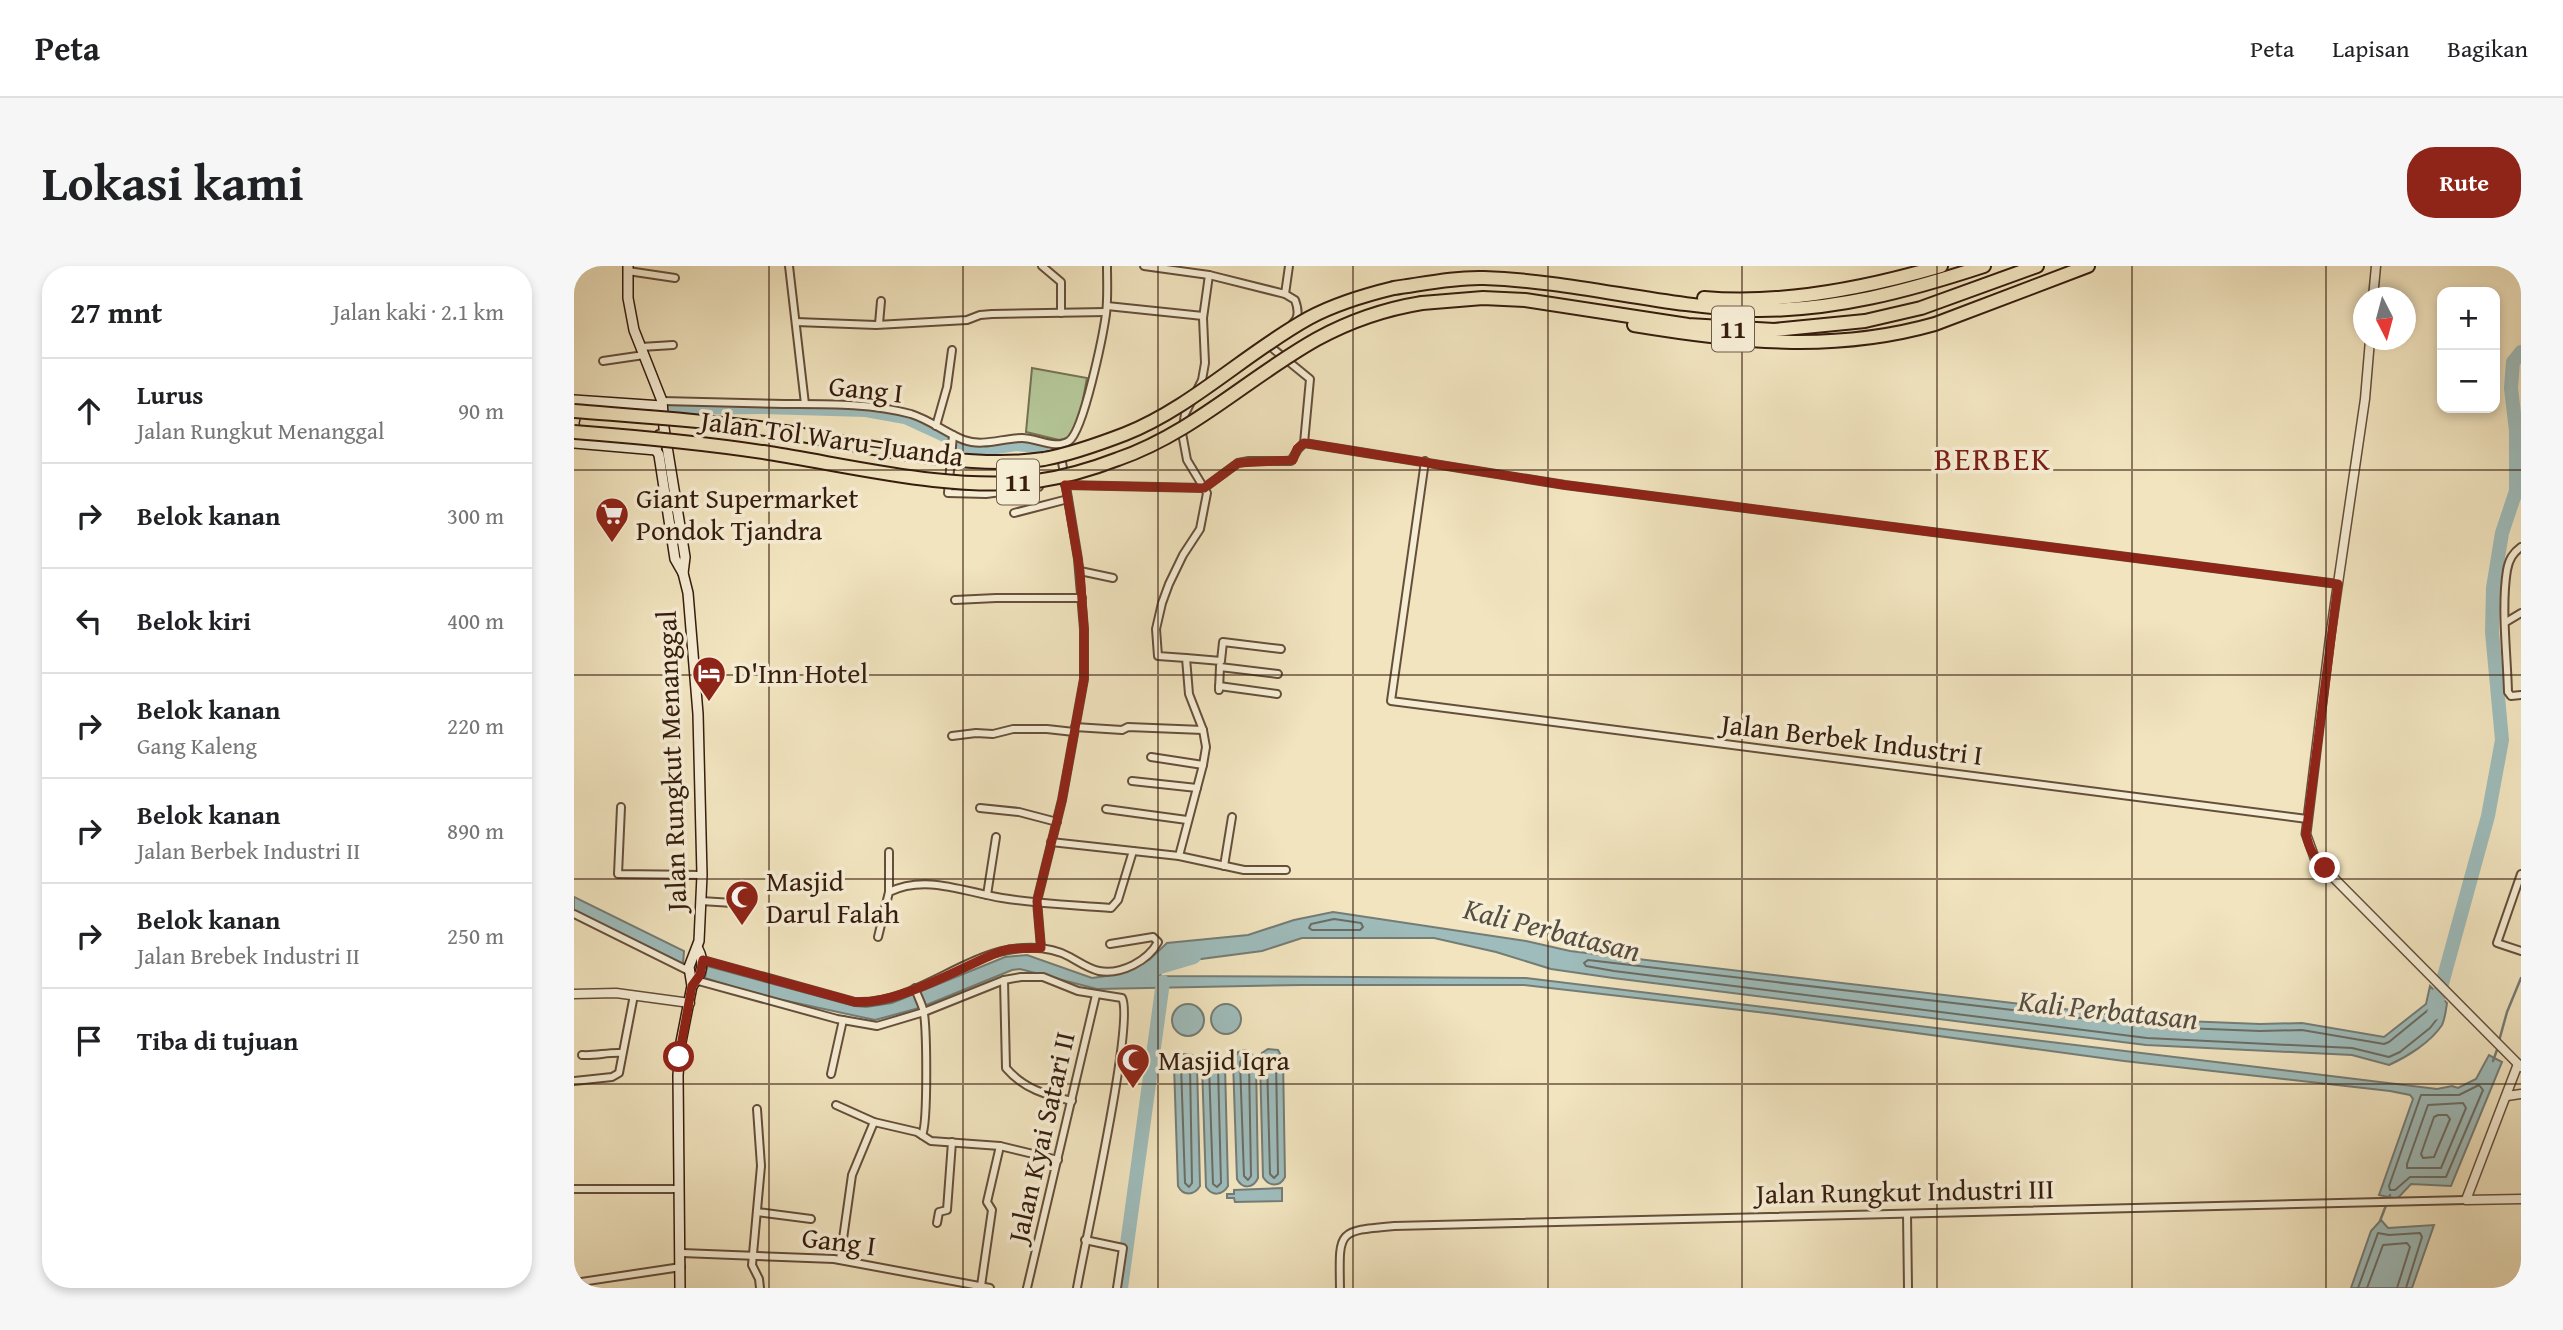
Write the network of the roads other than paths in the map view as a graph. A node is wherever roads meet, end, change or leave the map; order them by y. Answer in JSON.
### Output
{"nodes":[{"id":1,"x":789,"y":266,"type":"edge"},
{"id":2,"x":1042,"y":266,"type":"edge"},
{"id":3,"x":1107,"y":266,"type":"edge"},
{"id":4,"x":1144,"y":266,"type":"edge"},
{"id":5,"x":1289,"y":266,"type":"edge"},
{"id":6,"x":1941,"y":266,"type":"edge"},
{"id":7,"x":1983,"y":266,"type":"edge"},
{"id":8,"x":2037,"y":266,"type":"edge"},
{"id":9,"x":2088,"y":266,"type":"edge"},
{"id":10,"x":2376,"y":266,"type":"edge"},
{"id":11,"x":628,"y":269,"type":"edge"},
{"id":12,"x":1209,"y":275,"type":"junction"},
{"id":13,"x":675,"y":278,"type":"dead end"},
{"id":14,"x":1543,"y":284,"type":"junction"},
{"id":15,"x":2374,"y":287,"type":"edge"},
{"id":16,"x":1285,"y":294,"type":"junction"},
{"id":17,"x":1525,"y":300,"type":"junction"},
{"id":18,"x":881,"y":301,"type":"dead end"},
{"id":19,"x":1106,"y":309,"type":"junction"},
{"id":20,"x":1061,"y":313,"type":"junction"},
{"id":21,"x":1203,"y":316,"type":"junction"},
{"id":22,"x":796,"y":322,"type":"junction"},
{"id":23,"x":879,"y":324,"type":"junction"},
{"id":24,"x":673,"y":345,"type":"dead end"},
{"id":25,"x":952,"y":350,"type":"dead end"},
{"id":26,"x":2369,"y":350,"type":"edge"},
{"id":27,"x":642,"y":351,"type":"junction"},
{"id":28,"x":603,"y":362,"type":"dead end"},
{"id":29,"x":662,"y":403,"type":"junction"},
{"id":30,"x":576,"y":404,"type":"edge"},
{"id":31,"x":805,"y":404,"type":"junction"},
{"id":32,"x":936,"y":426,"type":"junction"},
{"id":33,"x":664,"y":428,"type":"junction"},
{"id":34,"x":953,"y":437,"type":"junction"},
{"id":35,"x":575,"y":439,"type":"edge"},
{"id":36,"x":1304,"y":443,"type":"junction"},
{"id":37,"x":1059,"y":444,"type":"junction"},
{"id":38,"x":656,"y":450,"type":"junction"},
{"id":39,"x":1424,"y":461,"type":"junction"},
{"id":40,"x":1065,"y":484,"type":"junction"},
{"id":41,"x":1204,"y":488,"type":"junction"},
{"id":42,"x":1068,"y":499,"type":"junction"},
{"id":43,"x":1014,"y":513,"type":"dead end"},
{"id":44,"x":2521,"y":547,"type":"edge"},
{"id":45,"x":1080,"y":571,"type":"junction"},
{"id":46,"x":684,"y":573,"type":"junction"},
{"id":47,"x":1113,"y":578,"type":"dead end"},
{"id":48,"x":2338,"y":584,"type":"junction"},
{"id":49,"x":1082,"y":598,"type":"junction"},
{"id":50,"x":955,"y":600,"type":"dead end"},
{"id":51,"x":2521,"y":613,"type":"edge"},
{"id":52,"x":2505,"y":622,"type":"junction"},
{"id":53,"x":1281,"y":649,"type":"dead end"},
{"id":54,"x":1186,"y":658,"type":"junction"},
{"id":55,"x":1221,"y":664,"type":"junction"},
{"id":56,"x":1278,"y":674,"type":"dead end"},
{"id":57,"x":1277,"y":694,"type":"dead end"},
{"id":58,"x":2519,"y":696,"type":"edge"},
{"id":59,"x":1075,"y":729,"type":"junction"},
{"id":60,"x":1203,"y":730,"type":"junction"},
{"id":61,"x":952,"y":736,"type":"dead end"},
{"id":62,"x":1151,"y":757,"type":"dead end"},
{"id":63,"x":1203,"y":765,"type":"junction"},
{"id":64,"x":1132,"y":781,"type":"dead end"},
{"id":65,"x":1197,"y":788,"type":"junction"},
{"id":66,"x":621,"y":807,"type":"dead end"},
{"id":67,"x":980,"y":808,"type":"dead end"},
{"id":68,"x":1106,"y":808,"type":"dead end"},
{"id":69,"x":1232,"y":817,"type":"dead end"},
{"id":70,"x":2307,"y":819,"type":"junction"},
{"id":71,"x":1187,"y":820,"type":"junction"},
{"id":72,"x":1057,"y":822,"type":"junction"},
{"id":73,"x":996,"y":837,"type":"dead end"},
{"id":74,"x":1051,"y":842,"type":"junction"},
{"id":75,"x":1133,"y":851,"type":"junction"},
{"id":76,"x":889,"y":852,"type":"dead end"},
{"id":77,"x":1179,"y":856,"type":"junction"},
{"id":78,"x":1224,"y":866,"type":"junction"},
{"id":79,"x":1286,"y":870,"type":"dead end"},
{"id":80,"x":2521,"y":874,"type":"edge"},
{"id":81,"x":702,"y":875,"type":"junction"},
{"id":82,"x":889,"y":892,"type":"junction"},
{"id":83,"x":987,"y":895,"type":"junction"},
{"id":84,"x":701,"y":901,"type":"junction"},
{"id":85,"x":1037,"y":901,"type":"junction"},
{"id":86,"x":733,"y":903,"type":"dead end"},
{"id":87,"x":574,"y":914,"type":"edge"},
{"id":88,"x":878,"y":937,"type":"dead end"},
{"id":89,"x":1110,"y":944,"type":"dead end"},
{"id":90,"x":698,"y":948,"type":"junction"},
{"id":91,"x":1041,"y":948,"type":"junction"},
{"id":92,"x":2521,"y":951,"type":"edge"},
{"id":93,"x":702,"y":962,"type":"junction"},
{"id":94,"x":693,"y":974,"type":"junction"},
{"id":95,"x":1004,"y":980,"type":"junction"},
{"id":96,"x":916,"y":991,"type":"junction"},
{"id":97,"x":574,"y":994,"type":"edge"},
{"id":98,"x":634,"y":995,"type":"junction"},
{"id":99,"x":1096,"y":995,"type":"junction"},
{"id":100,"x":690,"y":1003,"type":"junction"},
{"id":101,"x":924,"y":1010,"type":"junction"},
{"id":102,"x":843,"y":1020,"type":"junction"},
{"id":103,"x":622,"y":1053,"type":"junction"},
{"id":104,"x":582,"y":1055,"type":"dead end"},
{"id":105,"x":2519,"y":1066,"type":"edge"},
{"id":106,"x":831,"y":1074,"type":"dead end"},
{"id":107,"x":574,"y":1081,"type":"edge"},
{"id":108,"x":2521,"y":1094,"type":"edge"},
{"id":109,"x":2507,"y":1096,"type":"junction"},
{"id":110,"x":1072,"y":1101,"type":"junction"},
{"id":111,"x":836,"y":1105,"type":"dead end"},
{"id":112,"x":757,"y":1109,"type":"dead end"},
{"id":113,"x":874,"y":1122,"type":"junction"},
{"id":114,"x":922,"y":1135,"type":"junction"},
{"id":115,"x":952,"y":1142,"type":"junction"},
{"id":116,"x":1000,"y":1146,"type":"junction"},
{"id":117,"x":1058,"y":1160,"type":"junction"},
{"id":118,"x":574,"y":1189,"type":"edge"},
{"id":119,"x":680,"y":1189,"type":"junction"},
{"id":120,"x":2521,"y":1199,"type":"edge"},
{"id":121,"x":2466,"y":1200,"type":"junction"},
{"id":122,"x":757,"y":1212,"type":"junction"},
{"id":123,"x":1907,"y":1214,"type":"junction"},
{"id":124,"x":811,"y":1219,"type":"dead end"},
{"id":125,"x":937,"y":1223,"type":"dead end"},
{"id":126,"x":1085,"y":1240,"type":"junction"},
{"id":127,"x":681,"y":1253,"type":"junction"},
{"id":128,"x":752,"y":1255,"type":"junction"},
{"id":129,"x":840,"y":1261,"type":"junction"},
{"id":130,"x":681,"y":1267,"type":"junction"},
{"id":131,"x":574,"y":1283,"type":"edge"},
{"id":132,"x":981,"y":1286,"type":"junction"},
{"id":133,"x":680,"y":1288,"type":"edge"},
{"id":134,"x":760,"y":1288,"type":"edge"},
{"id":135,"x":990,"y":1288,"type":"edge"},
{"id":136,"x":1027,"y":1288,"type":"edge"},
{"id":137,"x":1077,"y":1288,"type":"edge"},
{"id":138,"x":1117,"y":1288,"type":"edge"},
{"id":139,"x":1340,"y":1288,"type":"edge"},
{"id":140,"x":1908,"y":1288,"type":"edge"}],
"edges":[{"from":1,"to":22,"type":"street"},
{"from":2,"to":20,"type":"street"},
{"from":3,"to":19,"type":"street"},
{"from":4,"to":12,"type":"street"},
{"from":5,"to":16,"type":"street"},
{"from":6,"to":14,"type":"highway"},
{"from":7,"to":14,"type":"highway","name":"Jalan Tol Waru–Juanda","number":"11"},
{"from":8,"to":17,"type":"highway","name":"Jalan Tol Waru–Juanda","number":"11"},
{"from":9,"to":17,"type":"highway"},
{"from":10,"to":15,"type":"street"},
{"from":11,"to":13,"type":"street"},
{"from":11,"to":27,"type":"main road","name":"Jalan Rungkut Menanggal"},
{"from":12,"to":16,"type":"street"},
{"from":12,"to":21,"type":"street"},
{"from":14,"to":30,"type":"highway","name":"Jalan Tol Waru–Juanda","number":"11","bridge":true},
{"from":16,"to":36,"type":"street"},
{"from":17,"to":35,"type":"highway","name":"Jalan Tol Waru–Juanda","number":"11","bridge":true},
{"from":18,"to":23,"type":"street"},
{"from":19,"to":20,"type":"street"},
{"from":19,"to":21,"type":"street"},
{"from":19,"to":37,"type":"street"},
{"from":20,"to":23,"type":"street"},
{"from":21,"to":41,"type":"street"},
{"from":22,"to":23,"type":"street"},
{"from":22,"to":31,"type":"street"},
{"from":24,"to":27,"type":"street"},
{"from":25,"to":32,"type":"street"},
{"from":26,"to":48,"type":"street"},
{"from":27,"to":28,"type":"street"},
{"from":27,"to":29,"type":"main road","name":"Jalan Rungkut Menanggal"},
{"from":29,"to":30,"type":"main road"},
{"from":29,"to":31,"type":"street","name":"Gang I"},
{"from":29,"to":33,"type":"main road","name":"Jalan Rungkut Menanggal"},
{"from":30,"to":35,"type":"main road"},
{"from":31,"to":32,"type":"street","name":"Gang I"},
{"from":32,"to":34,"type":"street","name":"Gang I"},
{"from":33,"to":38,"type":"main road","name":"Jalan Rungkut Menanggal"},
{"from":33,"to":46,"type":"main road","name":"Jalan Rungkut Menanggal"},
{"from":34,"to":37,"type":"street","name":"Gang I"},
{"from":34,"to":40,"type":"street"},
{"from":35,"to":38,"type":"main road"},
{"from":36,"to":39,"type":"street"},
{"from":36,"to":41,"type":"street"},
{"from":37,"to":40,"type":"street"},
{"from":38,"to":46,"type":"main road","name":"Jalan Rungkut Menanggal"},
{"from":39,"to":48,"type":"street"},
{"from":39,"to":70,"type":"street","name":"Jalan Berbek Industri I"},
{"from":40,"to":41,"type":"street"},
{"from":40,"to":42,"type":"street"},
{"from":41,"to":54,"type":"street"},
{"from":42,"to":43,"type":"street"},
{"from":42,"to":45,"type":"street"},
{"from":44,"to":52,"type":"street"},
{"from":45,"to":47,"type":"street"},
{"from":45,"to":49,"type":"street"},
{"from":46,"to":81,"type":"main road","name":"Jalan Rungkut Menanggal"},
{"from":48,"to":70,"type":"street"},
{"from":49,"to":50,"type":"street"},
{"from":49,"to":59,"type":"street"},
{"from":51,"to":52,"type":"street"},
{"from":52,"to":58,"type":"street"},
{"from":53,"to":55,"type":"street"},
{"from":54,"to":55,"type":"street"},
{"from":54,"to":60,"type":"street"},
{"from":55,"to":56,"type":"street"},
{"from":55,"to":57,"type":"street"},
{"from":59,"to":60,"type":"street"},
{"from":59,"to":61,"type":"street"},
{"from":59,"to":72,"type":"street"},
{"from":60,"to":63,"type":"street"},
{"from":62,"to":63,"type":"street"},
{"from":63,"to":65,"type":"street"},
{"from":64,"to":65,"type":"street"},
{"from":65,"to":71,"type":"street"},
{"from":66,"to":81,"type":"street"},
{"from":67,"to":72,"type":"street"},
{"from":68,"to":71,"type":"street"},
{"from":69,"to":78,"type":"street"},
{"from":70,"to":105,"type":"street"},
{"from":71,"to":77,"type":"street"},
{"from":72,"to":74,"type":"street"},
{"from":73,"to":83,"type":"street"},
{"from":74,"to":75,"type":"street"},
{"from":74,"to":85,"type":"street"},
{"from":75,"to":77,"type":"street"},
{"from":75,"to":85,"type":"street"},
{"from":76,"to":82,"type":"street"},
{"from":77,"to":78,"type":"street"},
{"from":78,"to":79,"type":"street"},
{"from":80,"to":92,"type":"street"},
{"from":81,"to":84,"type":"main road","name":"Jalan Rungkut Menanggal"},
{"from":82,"to":83,"type":"street"},
{"from":82,"to":88,"type":"street"},
{"from":83,"to":85,"type":"street"},
{"from":84,"to":86,"type":"street"},
{"from":84,"to":90,"type":"main road","name":"Jalan Rungkut Menanggal"},
{"from":85,"to":91,"type":"street"},
{"from":87,"to":94,"type":"street"},
{"from":89,"to":91,"type":"street"},
{"from":90,"to":93,"type":"main road","name":"Jalan Rungkut Menanggal"},
{"from":90,"to":94,"type":"main road","name":"Jalan Rungkut Menanggal"},
{"from":91,"to":96,"type":"street"},
{"from":93,"to":94,"type":"main road","name":"Jalan Rungkut Menanggal"},
{"from":93,"to":96,"type":"street"},
{"from":94,"to":100,"type":"main road","name":"Jalan Rungkut Menanggal"},
{"from":94,"to":102,"type":"street"},
{"from":95,"to":99,"type":"street"},
{"from":95,"to":101,"type":"street"},
{"from":95,"to":110,"type":"street"},
{"from":96,"to":101,"type":"street"},
{"from":97,"to":98,"type":"street"},
{"from":98,"to":100,"type":"street"},
{"from":98,"to":103,"type":"street"},
{"from":99,"to":110,"type":"street","name":"Jalan Kyai Satari II"},
{"from":99,"to":126,"type":"street"},
{"from":100,"to":119,"type":"main road","name":"Jalan Rungkut Menanggal"},
{"from":101,"to":102,"type":"street"},
{"from":101,"to":114,"type":"street"},
{"from":102,"to":106,"type":"street"},
{"from":103,"to":104,"type":"street"},
{"from":103,"to":107,"type":"street"},
{"from":105,"to":109,"type":"street"},
{"from":108,"to":109,"type":"street"},
{"from":109,"to":121,"type":"street"},
{"from":110,"to":117,"type":"street","name":"Jalan Kyai Satari II"},
{"from":111,"to":113,"type":"street"},
{"from":112,"to":122,"type":"street"},
{"from":113,"to":114,"type":"street"},
{"from":113,"to":129,"type":"street"},
{"from":114,"to":115,"type":"street"},
{"from":115,"to":116,"type":"street"},
{"from":115,"to":125,"type":"street"},
{"from":116,"to":117,"type":"street"},
{"from":116,"to":132,"type":"street"},
{"from":117,"to":136,"type":"street","name":"Jalan Kyai Satari II"},
{"from":118,"to":119,"type":"street"},
{"from":119,"to":127,"type":"main road","name":"Jalan Rungkut Menanggal"},
{"from":120,"to":121,"type":"street","name":"Jalan Rungkut Industri III"},
{"from":121,"to":123,"type":"street","name":"Jalan Rungkut Industri III"},
{"from":122,"to":124,"type":"street"},
{"from":122,"to":128,"type":"street"},
{"from":123,"to":139,"type":"street","name":"Jalan Rungkut Industri III"},
{"from":123,"to":140,"type":"street"},
{"from":126,"to":137,"type":"street"},
{"from":126,"to":138,"type":"street"},
{"from":127,"to":128,"type":"street","name":"Gang I"},
{"from":127,"to":130,"type":"main road","name":"Jalan Rungkut Menanggal"},
{"from":128,"to":129,"type":"street","name":"Gang I"},
{"from":128,"to":134,"type":"street"},
{"from":129,"to":132,"type":"street","name":"Gang I"},
{"from":130,"to":131,"type":"street"},
{"from":130,"to":133,"type":"main road","name":"Jalan Rungkut Menanggal"},
{"from":132,"to":135,"type":"street","name":"Gang I"}]}
